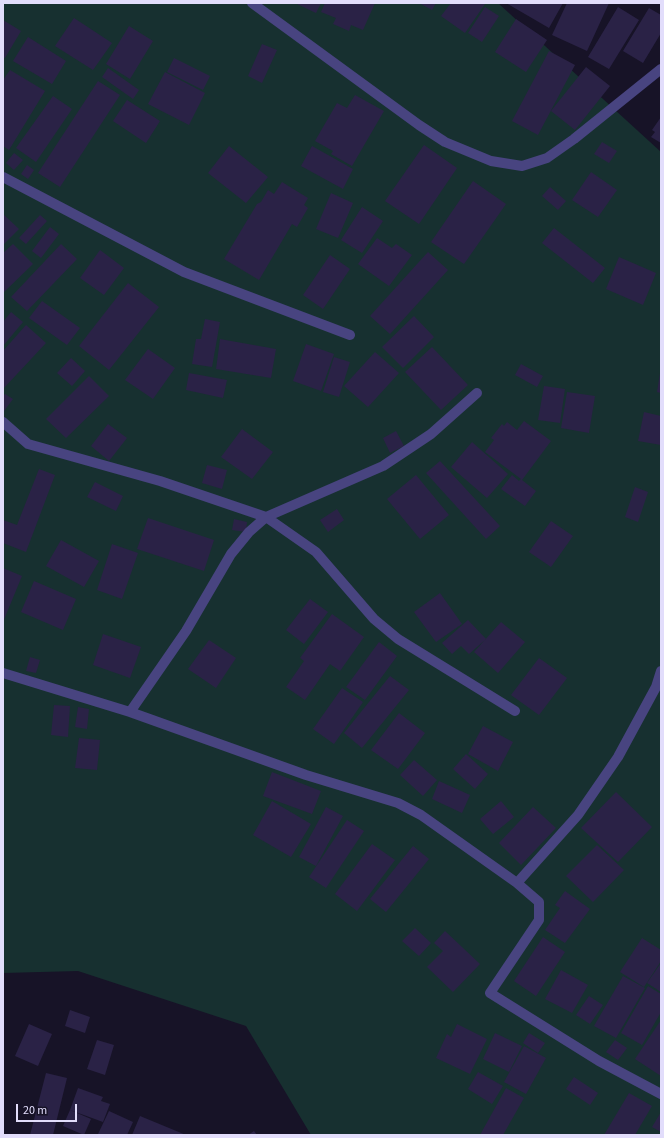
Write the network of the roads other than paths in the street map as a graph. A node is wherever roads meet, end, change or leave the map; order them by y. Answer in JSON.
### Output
{"nodes":[{"id":1,"x":252,"y":3,"type":"edge"},
{"id":2,"x":661,"y":69,"type":"edge"},
{"id":3,"x":3,"y":177,"type":"edge"},
{"id":4,"x":350,"y":335,"type":"dead end"},
{"id":5,"x":477,"y":393,"type":"dead end"},
{"id":6,"x":3,"y":422,"type":"edge"},
{"id":7,"x":266,"y":517,"type":"junction"},
{"id":8,"x":661,"y":671,"type":"edge"},
{"id":9,"x":3,"y":673,"type":"edge"},
{"id":10,"x":515,"y":711,"type":"dead end"},
{"id":11,"x":130,"y":712,"type":"junction"},
{"id":12,"x":516,"y":883,"type":"junction"},
{"id":13,"x":661,"y":1094,"type":"edge"}],
"edges":[{"from":1,"to":2,"type":"street"},
{"from":3,"to":4,"type":"street"},
{"from":5,"to":7,"type":"street"},
{"from":6,"to":7,"type":"street"},
{"from":7,"to":10,"type":"street"},
{"from":7,"to":11,"type":"street"},
{"from":8,"to":12,"type":"street"},
{"from":9,"to":11,"type":"street"},
{"from":11,"to":12,"type":"street"},
{"from":12,"to":13,"type":"street"}]}
